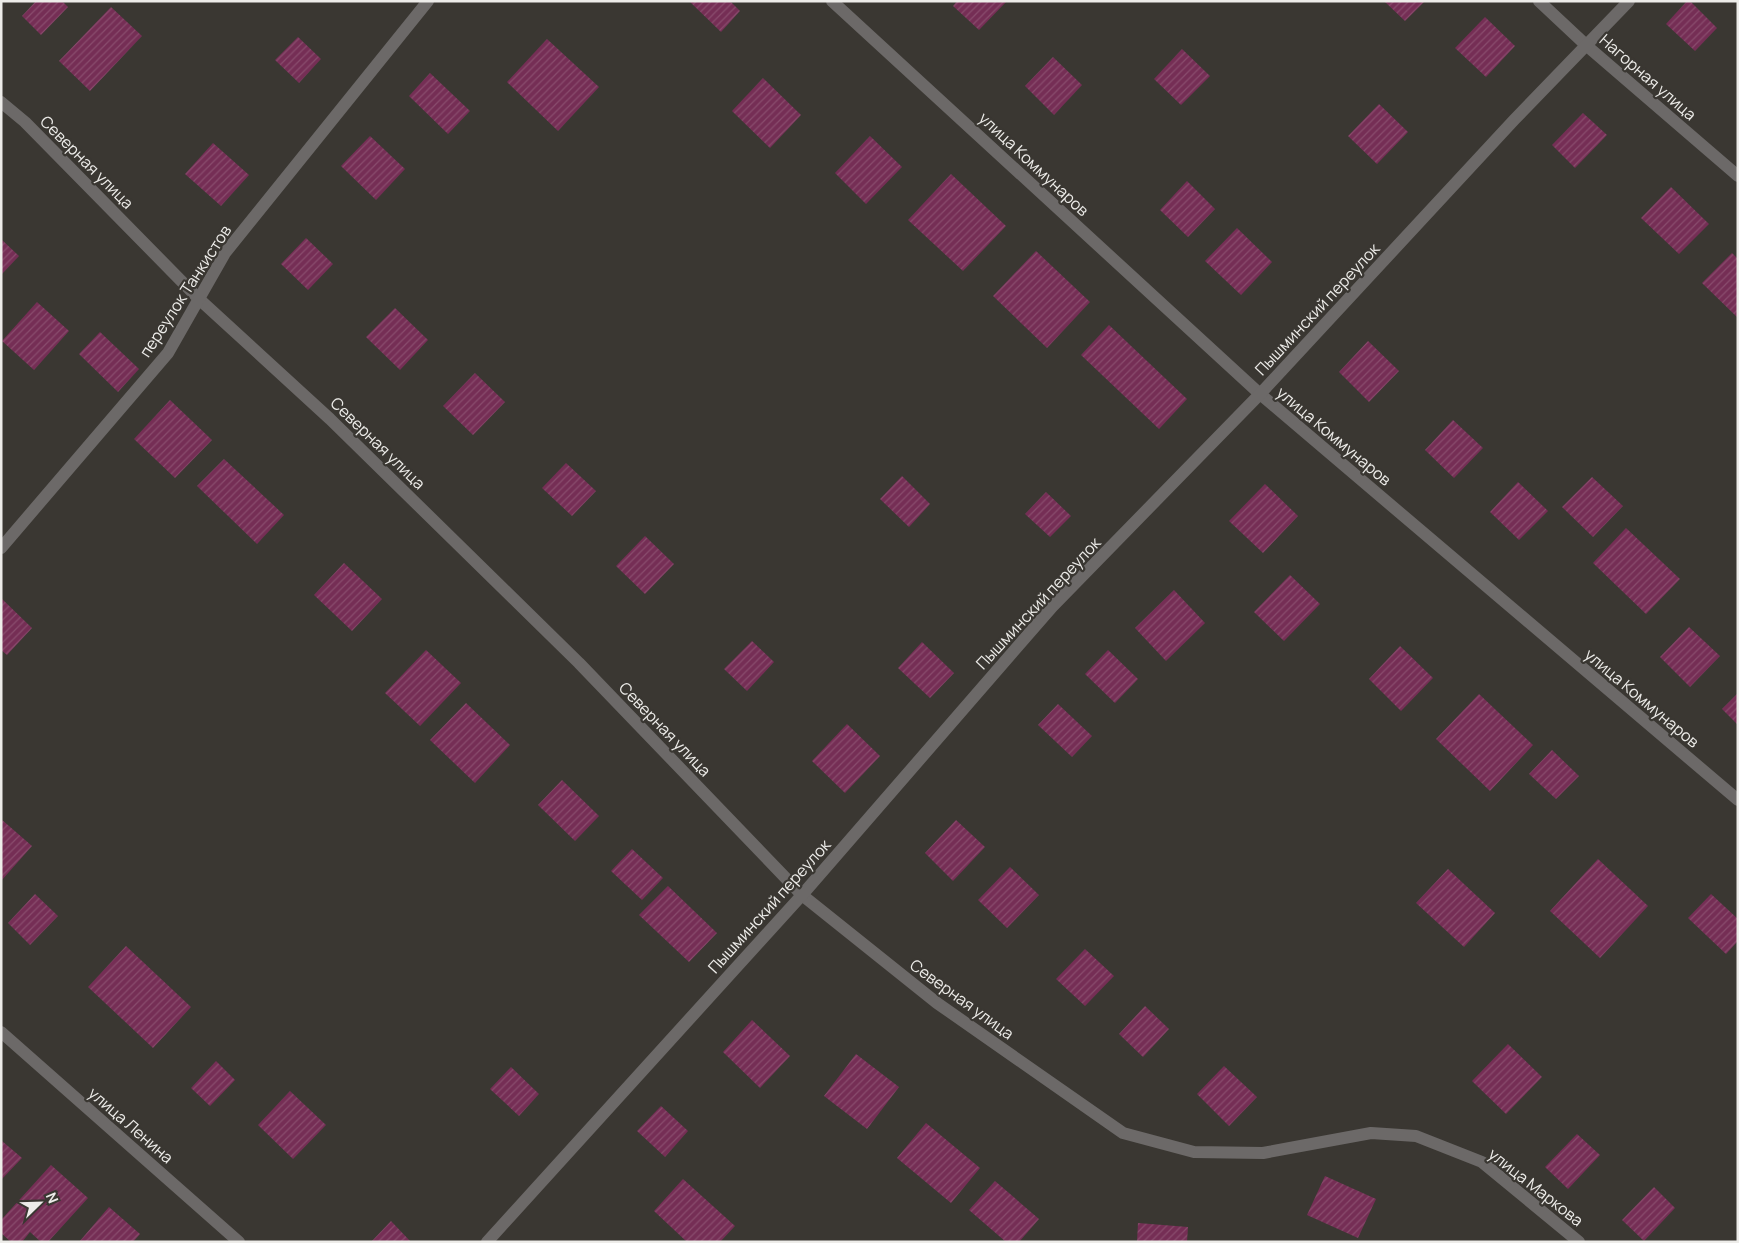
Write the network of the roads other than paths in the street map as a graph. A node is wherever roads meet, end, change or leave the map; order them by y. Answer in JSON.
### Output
{"nodes":[{"id":1,"x":428,"y":1,"type":"edge"},
{"id":2,"x":832,"y":1,"type":"edge"},
{"id":3,"x":1539,"y":1,"type":"edge"},
{"id":4,"x":1628,"y":1,"type":"edge"},
{"id":5,"x":1586,"y":46,"type":"junction"},
{"id":6,"x":1,"y":102,"type":"edge"},
{"id":7,"x":1738,"y":176,"type":"edge"},
{"id":8,"x":199,"y":299,"type":"junction"},
{"id":9,"x":1260,"y":394,"type":"junction"},
{"id":10,"x":1,"y":548,"type":"edge"},
{"id":11,"x":1738,"y":800,"type":"edge"},
{"id":12,"x":802,"y":895,"type":"junction"},
{"id":13,"x":1,"y":1032,"type":"edge"},
{"id":14,"x":1416,"y":1136,"type":"joint"},
{"id":15,"x":239,"y":1242,"type":"edge"},
{"id":16,"x":487,"y":1242,"type":"edge"},
{"id":17,"x":1579,"y":1242,"type":"edge"}],
"edges":[{"from":1,"to":8,"type":"street","name":"переулок Танкистов"},
{"from":2,"to":9,"type":"street","name":"улица Коммунаров"},
{"from":3,"to":5,"type":"street","name":"Нагорная улица"},
{"from":4,"to":5,"type":"street","name":"Пышминский переулок"},
{"from":5,"to":7,"type":"street","name":"Нагорная улица"},
{"from":5,"to":9,"type":"street","name":"Пышминский переулок"},
{"from":6,"to":8,"type":"street","name":"Северная улица"},
{"from":8,"to":10,"type":"street","name":"переулок Танкистов"},
{"from":8,"to":12,"type":"street","name":"Северная улица"},
{"from":9,"to":11,"type":"street","name":"улица Коммунаров"},
{"from":9,"to":12,"type":"street","name":"Пышминский переулок"},
{"from":12,"to":14,"type":"street","name":"Северная улица"},
{"from":12,"to":16,"type":"street","name":"Пышминский переулок"},
{"from":13,"to":15,"type":"street","name":"улица Ленина"},
{"from":14,"to":17,"type":"street","name":"улица Маркова"}]}
